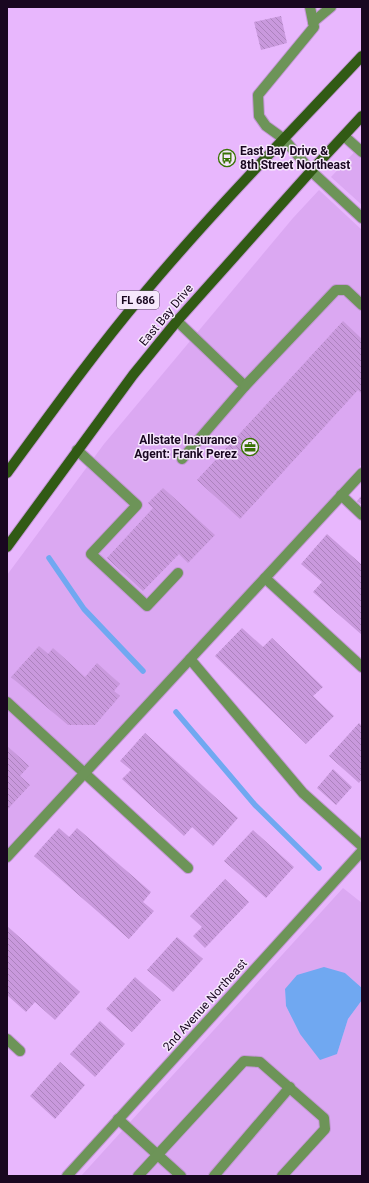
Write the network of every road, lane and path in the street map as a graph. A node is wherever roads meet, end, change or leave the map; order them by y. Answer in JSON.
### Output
{"nodes":[{"id":1,"x":310,"y":7,"type":"edge"},
{"id":2,"x":331,"y":7,"type":"edge"},
{"id":3,"x":313,"y":22,"type":"junction"},
{"id":4,"x":362,"y":56,"type":"edge"},
{"id":5,"x":362,"y":116,"type":"edge"},
{"id":6,"x":344,"y":136,"type":"junction"},
{"id":7,"x":284,"y":139,"type":"junction"},
{"id":8,"x":362,"y":152,"type":"edge"},
{"id":9,"x":311,"y":171,"type":"junction"},
{"id":10,"x":362,"y":218,"type":"edge"},
{"id":11,"x":362,"y":305,"type":"edge"},
{"id":12,"x":177,"y":321,"type":"junction"},
{"id":13,"x":245,"y":386,"type":"junction"},
{"id":14,"x":77,"y":450,"type":"junction"},
{"id":15,"x":182,"y":459,"type":"dead end"},
{"id":16,"x":7,"y":473,"type":"edge"},
{"id":17,"x":362,"y":473,"type":"edge"},
{"id":18,"x":341,"y":496,"type":"junction"},
{"id":19,"x":362,"y":515,"type":"edge"},
{"id":20,"x":7,"y":547,"type":"edge"},
{"id":21,"x":178,"y":573,"type":"dead end"},
{"id":22,"x":265,"y":578,"type":"junction"},
{"id":23,"x":190,"y":659,"type":"junction"},
{"id":24,"x":362,"y":667,"type":"edge"},
{"id":25,"x":7,"y":702,"type":"edge"},
{"id":26,"x":84,"y":774,"type":"junction"},
{"id":27,"x":362,"y":846,"type":"edge"},
{"id":28,"x":362,"y":851,"type":"edge"},
{"id":29,"x":7,"y":857,"type":"edge"},
{"id":30,"x":188,"y":868,"type":"dead end"},
{"id":31,"x":7,"y":1039,"type":"edge"},
{"id":32,"x":20,"y":1051,"type":"dead end"},
{"id":33,"x":290,"y":1088,"type":"junction"},
{"id":34,"x":118,"y":1119,"type":"junction"},
{"id":35,"x":158,"y":1155,"type":"junction"},
{"id":36,"x":67,"y":1176,"type":"edge"},
{"id":37,"x":138,"y":1176,"type":"edge"},
{"id":38,"x":181,"y":1176,"type":"edge"},
{"id":39,"x":214,"y":1176,"type":"edge"},
{"id":40,"x":282,"y":1176,"type":"edge"}],
"edges":[{"from":1,"to":3,"type":"street"},
{"from":2,"to":3,"type":"street"},
{"from":3,"to":7,"type":"street"},
{"from":4,"to":7,"type":"main road","number":"FL 686"},
{"from":5,"to":6,"type":"main road","name":"East Bay Drive"},
{"from":6,"to":8,"type":"street"},
{"from":6,"to":9,"type":"main road","name":"East Bay Drive"},
{"from":7,"to":9,"type":"street"},
{"from":7,"to":16,"type":"main road","number":"FL 686"},
{"from":9,"to":10,"type":"street"},
{"from":9,"to":12,"type":"main road","name":"East Bay Drive"},
{"from":11,"to":13,"type":"street"},
{"from":12,"to":13,"type":"street"},
{"from":12,"to":14,"type":"main road","name":"East Bay Drive"},
{"from":13,"to":15,"type":"street"},
{"from":14,"to":20,"type":"main road","name":"East Bay Drive"},
{"from":14,"to":21,"type":"street"},
{"from":17,"to":18,"type":"street"},
{"from":18,"to":19,"type":"street"},
{"from":18,"to":22,"type":"street"},
{"from":22,"to":23,"type":"street"},
{"from":22,"to":24,"type":"street"},
{"from":23,"to":26,"type":"street"},
{"from":23,"to":27,"type":"street"},
{"from":25,"to":26,"type":"street"},
{"from":26,"to":29,"type":"street"},
{"from":26,"to":30,"type":"street"},
{"from":28,"to":34,"type":"street","name":"2nd Avenue Northeast"},
{"from":31,"to":32,"type":"street"},
{"from":33,"to":35,"type":"street"},
{"from":33,"to":39,"type":"street"},
{"from":33,"to":40,"type":"street"},
{"from":34,"to":35,"type":"street"},
{"from":34,"to":36,"type":"street","name":"2nd Avenue Northeast"},
{"from":35,"to":37,"type":"street"},
{"from":35,"to":38,"type":"street"}]}
